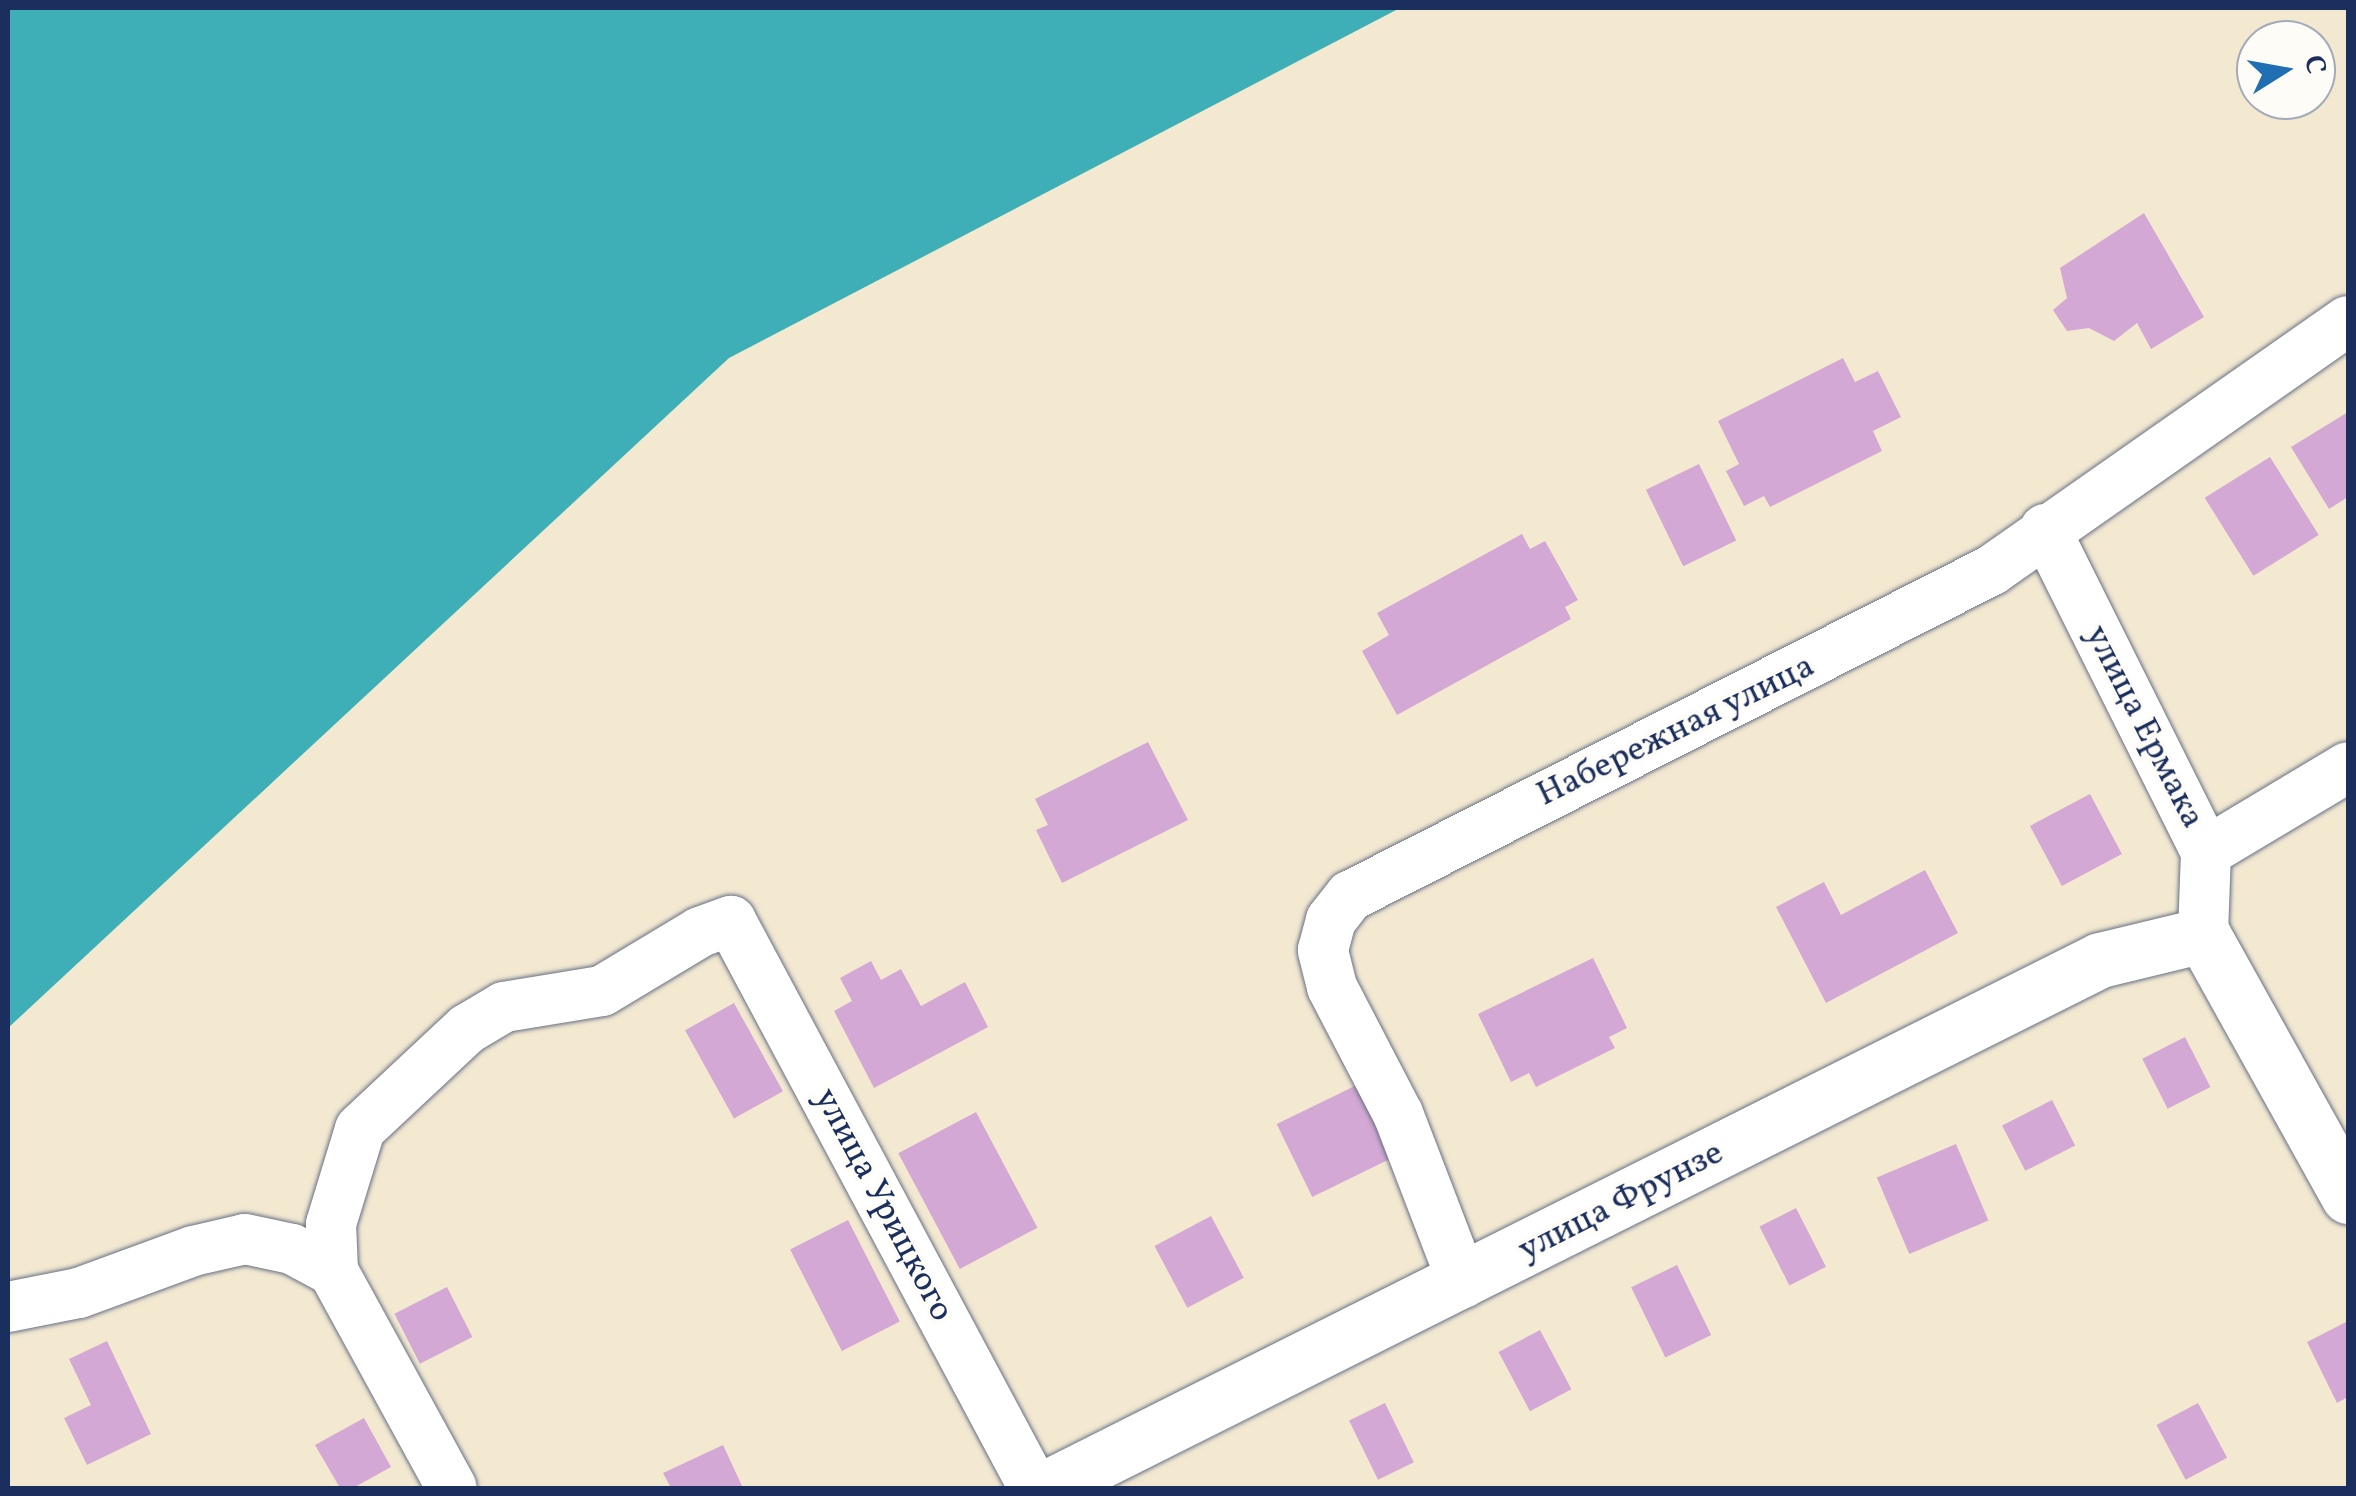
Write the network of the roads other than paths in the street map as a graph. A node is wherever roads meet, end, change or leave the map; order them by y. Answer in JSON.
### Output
{"nodes":[{"id":1,"x":2348,"y":321,"type":"edge"},
{"id":2,"x":2045,"y":529,"type":"junction"},
{"id":3,"x":2348,"y":767,"type":"edge"},
{"id":4,"x":2206,"y":852,"type":"junction"},
{"id":5,"x":2203,"y":935,"type":"junction"},
{"id":6,"x":2348,"y":1196,"type":"edge"},
{"id":7,"x":333,"y":1270,"type":"junction"},
{"id":8,"x":1463,"y":1282,"type":"junction"},
{"id":9,"x":8,"y":1308,"type":"edge"},
{"id":10,"x":452,"y":1488,"type":"edge"},
{"id":11,"x":1034,"y":1488,"type":"edge"},
{"id":12,"x":1046,"y":1488,"type":"edge"}],
"edges":[{"from":1,"to":2,"type":"street","name":"Набережная улица"},
{"from":2,"to":4,"type":"street","name":"улица Ермака"},
{"from":2,"to":8,"type":"street","name":"Набережная улица"},
{"from":3,"to":4,"type":"street"},
{"from":4,"to":5,"type":"street","name":"улица Ермака"},
{"from":5,"to":6,"type":"street"},
{"from":5,"to":8,"type":"street","name":"улица Фрунзе"},
{"from":7,"to":9,"type":"street"},
{"from":7,"to":10,"type":"street"},
{"from":7,"to":11,"type":"street","name":"улица Урицкого"},
{"from":8,"to":12,"type":"street","name":"улица Фрунзе"}]}
